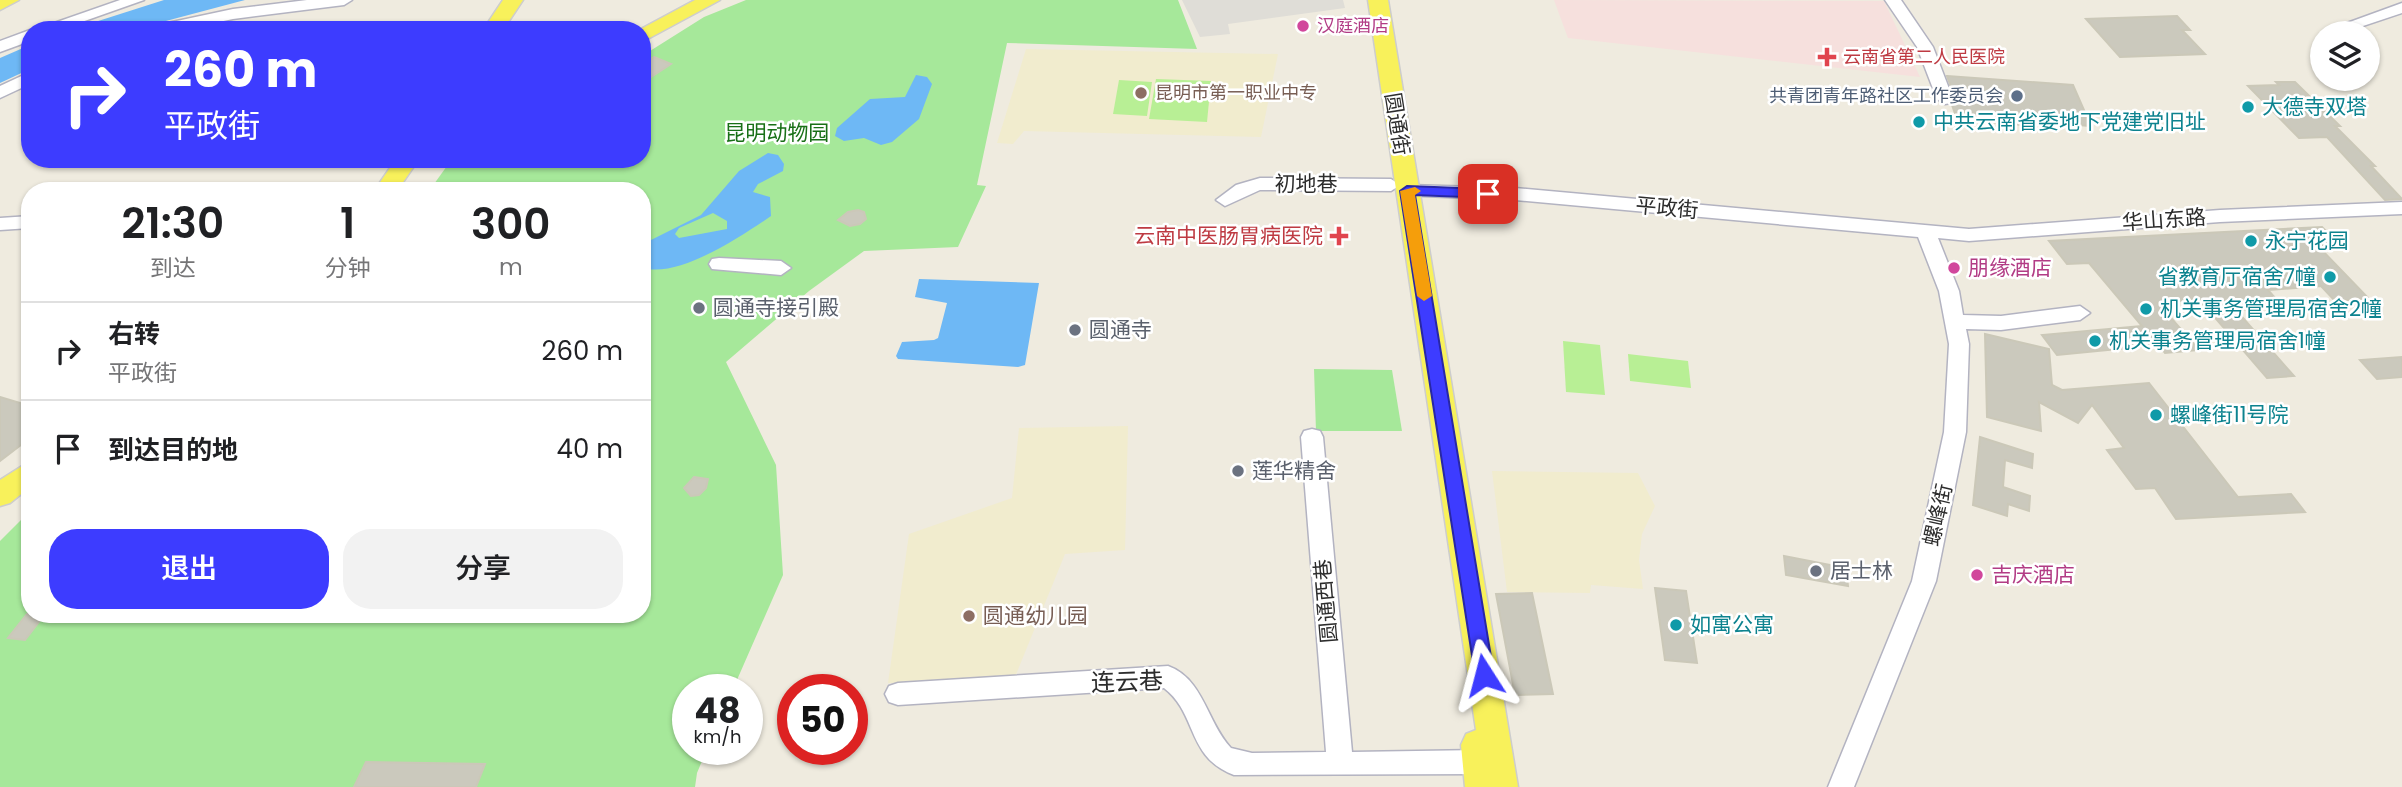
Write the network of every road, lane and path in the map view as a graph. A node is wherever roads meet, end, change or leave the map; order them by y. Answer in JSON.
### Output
{"nodes":[{"id":1,"x":9,"y":0,"type":"edge"},
{"id":2,"x":136,"y":0,"type":"edge"},
{"id":3,"x":344,"y":0,"type":"edge"},
{"id":4,"x":513,"y":0,"type":"edge"},
{"id":5,"x":526,"y":0,"type":"edge"},
{"id":6,"x":690,"y":0,"type":"edge"},
{"id":7,"x":710,"y":0,"type":"edge"},
{"id":8,"x":1361,"y":0,"type":"edge"},
{"id":9,"x":1378,"y":0,"type":"edge"},
{"id":10,"x":1893,"y":0,"type":"edge"},
{"id":11,"x":0,"y":4,"type":"edge"},
{"id":12,"x":2402,"y":8,"type":"edge"},
{"id":13,"x":71,"y":21,"type":"edge"},
{"id":14,"x":200,"y":21,"type":"edge"},
{"id":15,"x":499,"y":21,"type":"edge"},
{"id":16,"x":512,"y":21,"type":"edge"},
{"id":17,"x":2363,"y":21,"type":"edge"},
{"id":18,"x":651,"y":22,"type":"edge"},
{"id":19,"x":651,"y":31,"type":"edge"},
{"id":20,"x":21,"y":39,"type":"edge"},
{"id":21,"x":0,"y":47,"type":"edge"},
{"id":22,"x":21,"y":82,"type":"edge"},
{"id":23,"x":0,"y":93,"type":"edge"},
{"id":24,"x":1945,"y":99,"type":"dead end"},
{"id":25,"x":1399,"y":188,"type":"junction"},
{"id":26,"x":1225,"y":200,"type":"dead end"},
{"id":27,"x":2402,"y":208,"type":"edge"},
{"id":28,"x":21,"y":223,"type":"edge"},
{"id":29,"x":0,"y":224,"type":"edge"},
{"id":30,"x":1926,"y":232,"type":"junction"},
{"id":31,"x":719,"y":264,"type":"dead end"},
{"id":32,"x":780,"y":268,"type":"dead end"},
{"id":33,"x":2080,"y":313,"type":"dead end"},
{"id":34,"x":1954,"y":322,"type":"junction"},
{"id":35,"x":1312,"y":437,"type":"dead end"},
{"id":36,"x":21,"y":463,"type":"edge"},
{"id":37,"x":0,"y":478,"type":"edge"},
{"id":38,"x":21,"y":479,"type":"edge"},
{"id":39,"x":0,"y":495,"type":"edge"},
{"id":40,"x":898,"y":694,"type":"dead end"},
{"id":41,"x":1340,"y":764,"type":"junction"},
{"id":42,"x":1490,"y":775,"type":"edge"},
{"id":43,"x":1841,"y":787,"type":"edge"}],
"edges":[{"from":1,"to":11,"type":"main road"},
{"from":2,"to":13,"type":"street"},
{"from":3,"to":14,"type":"street"},
{"from":4,"to":15,"type":"main road"},
{"from":5,"to":16,"type":"main road"},
{"from":6,"to":18,"type":"main road"},
{"from":7,"to":19,"type":"main road"},
{"from":8,"to":25,"type":"main road","name":"圆通街"},
{"from":9,"to":25,"type":"main road","name":"圆通街"},
{"from":10,"to":24,"type":"street"},
{"from":12,"to":17,"type":"street"},
{"from":20,"to":21,"type":"street"},
{"from":22,"to":23,"type":"street"},
{"from":25,"to":26,"type":"street","name":"初地巷"},
{"from":25,"to":30,"type":"street","name":"平政街"},
{"from":25,"to":42,"type":"main road","name":"圆通街"},
{"from":27,"to":30,"type":"street","name":"华山东路"},
{"from":28,"to":29,"type":"street"},
{"from":30,"to":34,"type":"street","name":"螺峰街"},
{"from":31,"to":32,"type":"street"},
{"from":33,"to":34,"type":"street"},
{"from":34,"to":43,"type":"street","name":"螺峰街"},
{"from":35,"to":41,"type":"street","name":"圆通西巷"},
{"from":36,"to":37,"type":"main road"},
{"from":38,"to":39,"type":"main road"},
{"from":40,"to":41,"type":"street","name":"连云巷"},
{"from":41,"to":42,"type":"street","name":"连云巷"}]}
